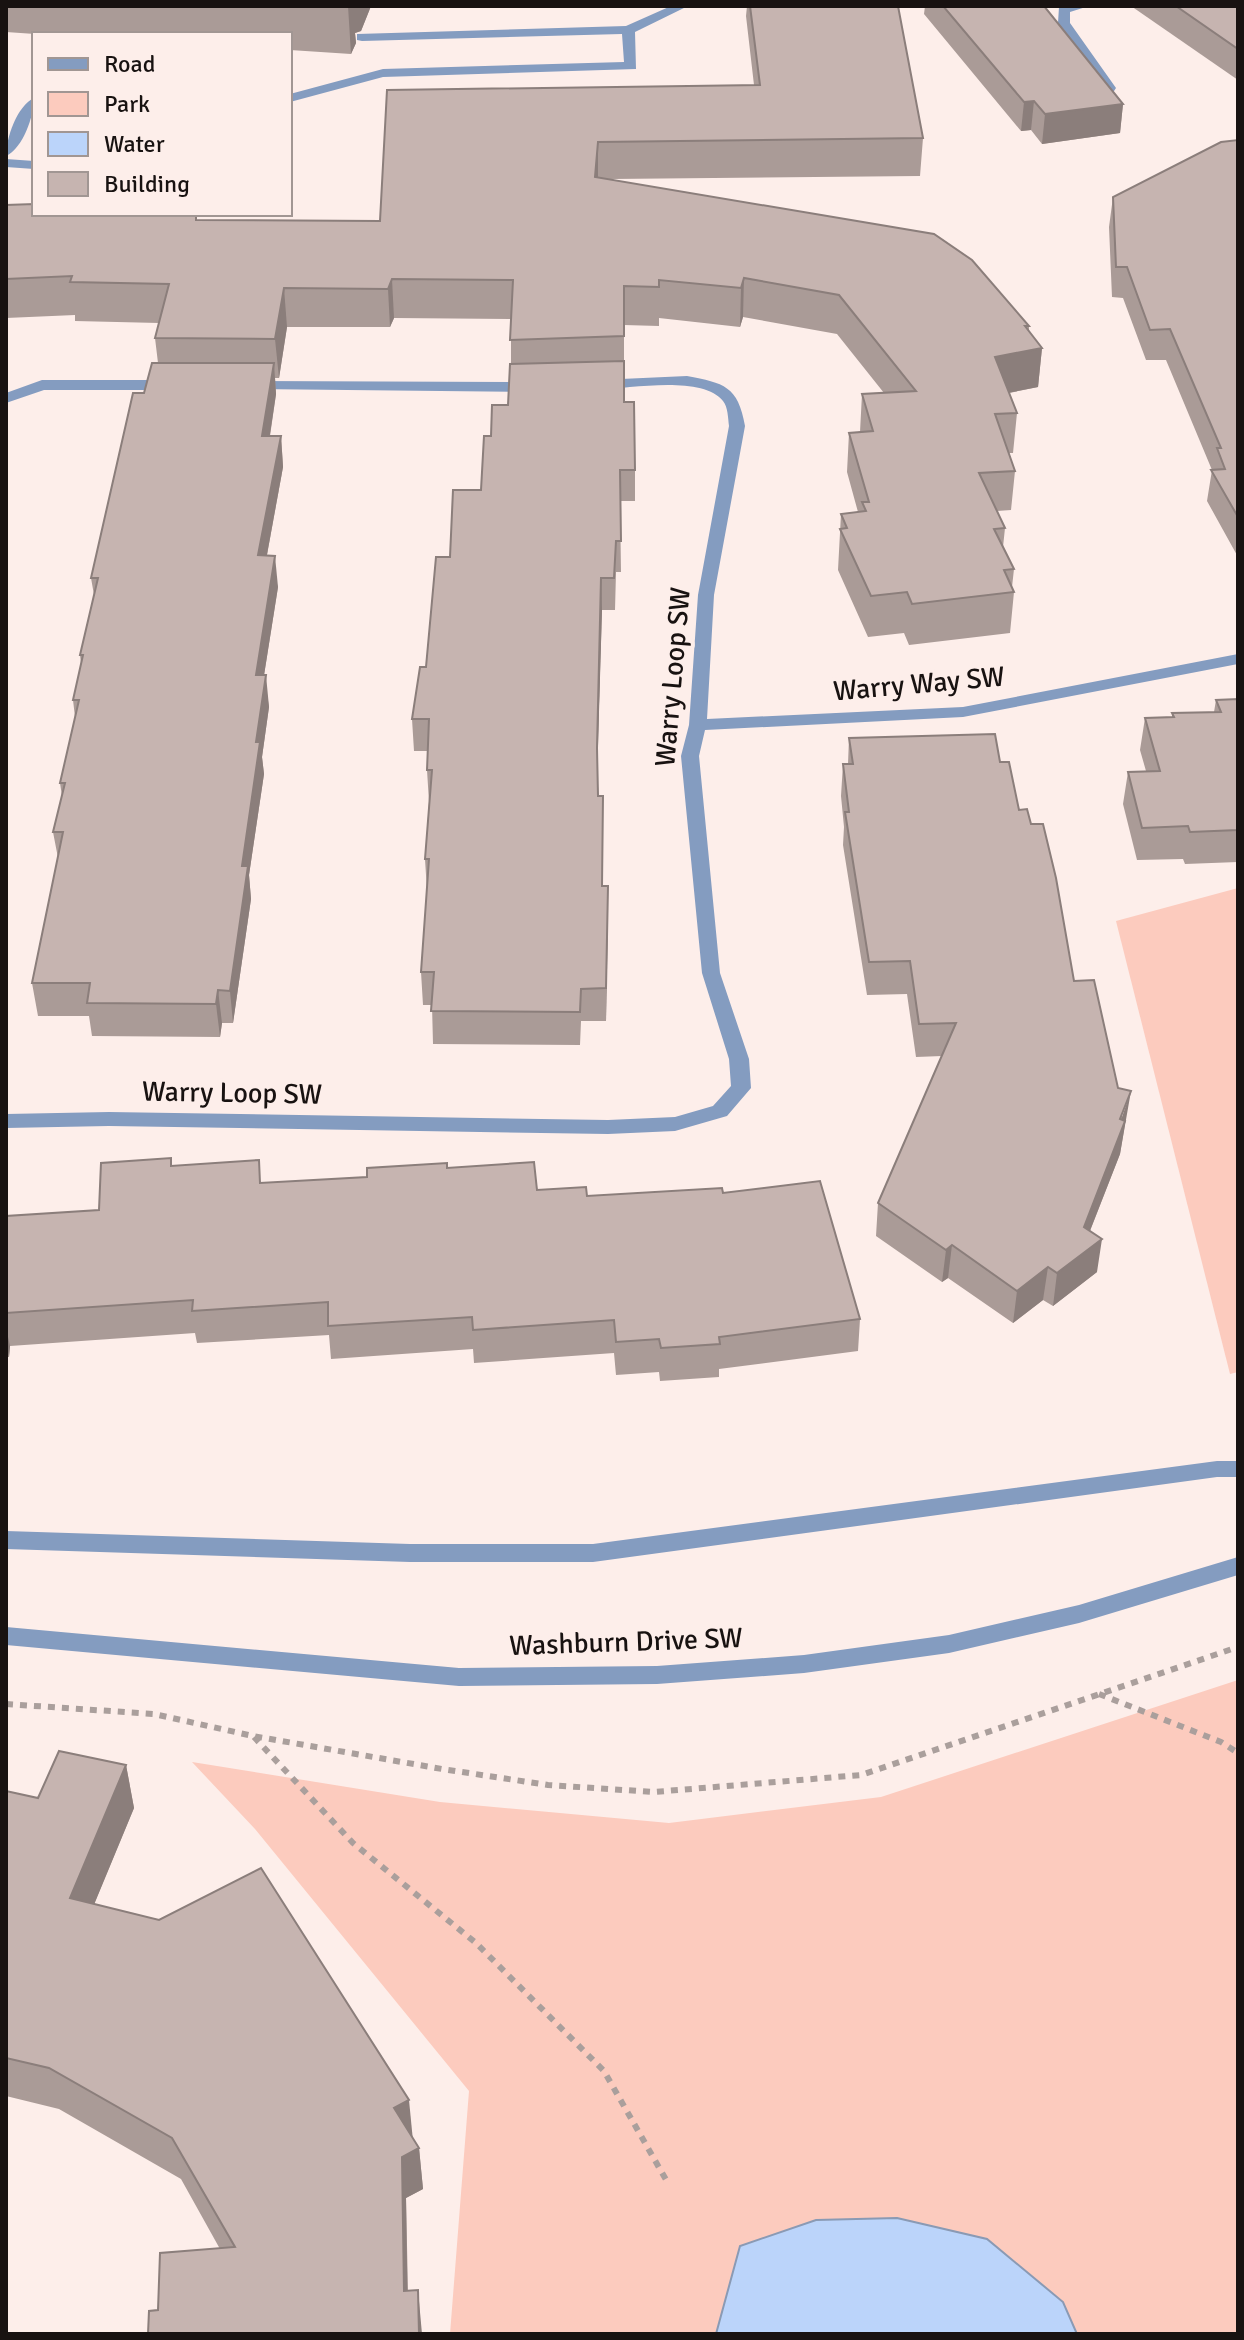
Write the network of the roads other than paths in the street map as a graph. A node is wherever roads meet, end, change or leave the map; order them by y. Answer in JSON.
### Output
{"nodes":[{"id":1,"x":682,"y":6,"type":"edge"},
{"id":2,"x":1083,"y":6,"type":"edge"},
{"id":3,"x":628,"y":30,"type":"junction"},
{"id":4,"x":362,"y":37,"type":"dead end"},
{"id":5,"x":1109,"y":88,"type":"edge"},
{"id":6,"x":292,"y":97,"type":"edge"},
{"id":7,"x":32,"y":106,"type":"edge"},
{"id":8,"x":6,"y":152,"type":"edge"},
{"id":9,"x":6,"y":163,"type":"edge"},
{"id":10,"x":32,"y":165,"type":"edge"},
{"id":11,"x":183,"y":385,"type":"edge"},
{"id":12,"x":586,"y":385,"type":"edge"},
{"id":13,"x":229,"y":386,"type":"edge"},
{"id":14,"x":557,"y":386,"type":"edge"},
{"id":15,"x":6,"y":398,"type":"edge"},
{"id":16,"x":1238,"y":659,"type":"edge"},
{"id":17,"x":698,"y":725,"type":"junction"},
{"id":18,"x":6,"y":1121,"type":"edge"},
{"id":19,"x":1238,"y":1469,"type":"edge"},
{"id":20,"x":6,"y":1540,"type":"edge"},
{"id":21,"x":1238,"y":1566,"type":"edge"},
{"id":22,"x":6,"y":1636,"type":"edge"}],
"edges":[{"from":1,"to":3,"type":"street"},
{"from":2,"to":5,"type":"street"},
{"from":3,"to":4,"type":"street"},
{"from":3,"to":6,"type":"street"},
{"from":7,"to":8,"type":"street"},
{"from":9,"to":10,"type":"street"},
{"from":11,"to":15,"type":"street"},
{"from":12,"to":17,"type":"street","name":"Warry Loop SW"},
{"from":13,"to":14,"type":"street"},
{"from":16,"to":17,"type":"street","name":"Warry Way SW"},
{"from":17,"to":18,"type":"street","name":"Warry Loop SW"},
{"from":19,"to":20,"type":"street"},
{"from":21,"to":22,"type":"street","name":"Washburn Drive SW"}]}
